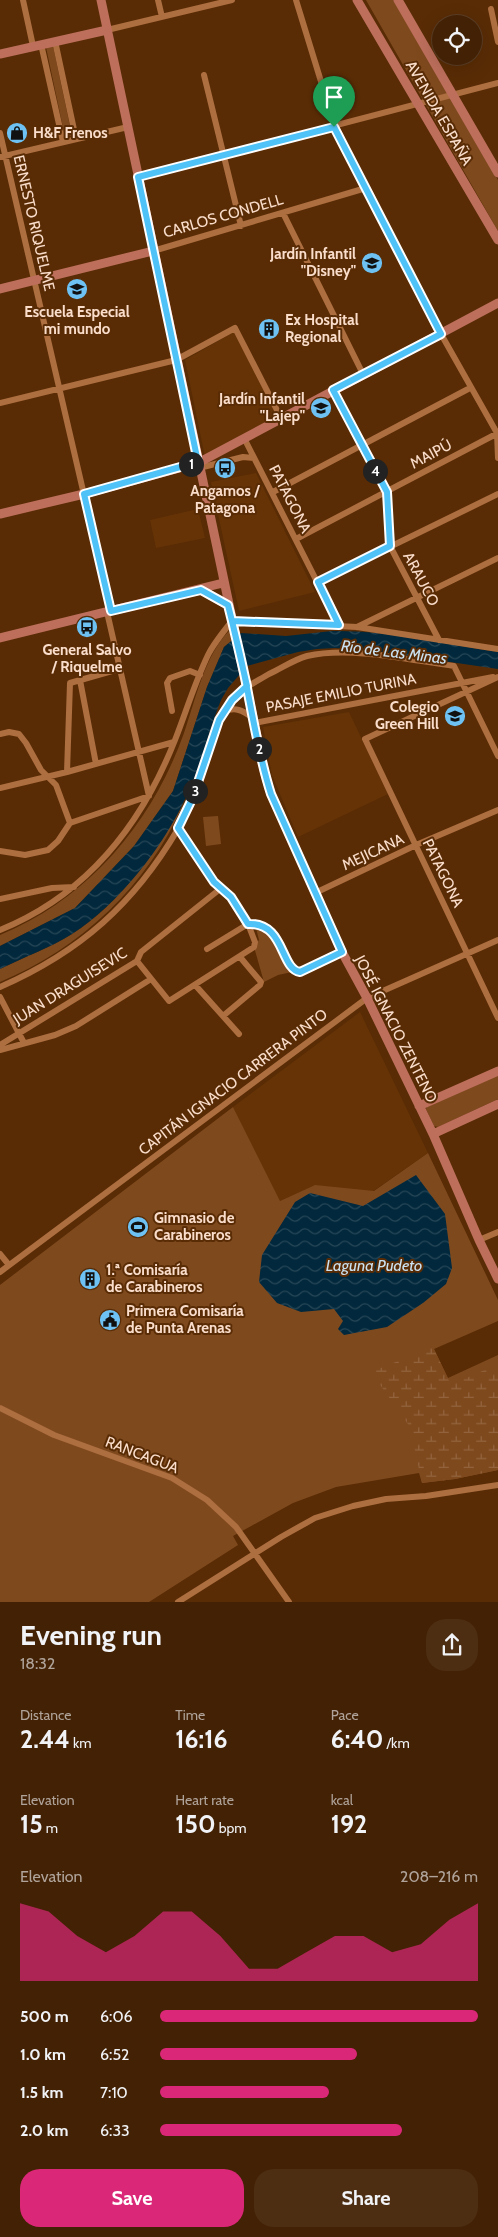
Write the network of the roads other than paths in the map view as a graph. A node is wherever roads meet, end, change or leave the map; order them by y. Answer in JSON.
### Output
{"nodes":[{"id":1,"x":23,"y":0,"type":"edge"},
{"id":2,"x":101,"y":0,"type":"edge"},
{"id":3,"x":158,"y":0,"type":"edge"},
{"id":4,"x":232,"y":0,"type":"edge"},
{"id":5,"x":296,"y":0,"type":"edge"},
{"id":6,"x":357,"y":0,"type":"edge"},
{"id":7,"x":398,"y":0,"type":"edge"},
{"id":8,"x":206,"y":3,"type":"edge"},
{"id":9,"x":491,"y":9,"type":"dead end"},
{"id":10,"x":162,"y":17,"type":"junction"},
{"id":11,"x":107,"y":30,"type":"junction"},
{"id":12,"x":55,"y":41,"type":"junction"},
{"id":13,"x":498,"y":42,"type":"edge"},
{"id":14,"x":37,"y":45,"type":"junction"},
{"id":15,"x":0,"y":54,"type":"edge"},
{"id":16,"x":204,"y":74,"type":"dead end"},
{"id":17,"x":498,"y":83,"type":"edge"},
{"id":18,"x":453,"y":94,"type":"junction"},
{"id":19,"x":418,"y":105,"type":"junction"},
{"id":20,"x":128,"y":127,"type":"junction"},
{"id":21,"x":334,"y":127,"type":"junction"},
{"id":22,"x":0,"y":133,"type":"edge"},
{"id":23,"x":76,"y":139,"type":"junction"},
{"id":24,"x":63,"y":142,"type":"junction"},
{"id":25,"x":224,"y":155,"type":"junction"},
{"id":26,"x":3,"y":157,"type":"edge"},
{"id":27,"x":498,"y":174,"type":"edge"},
{"id":28,"x":138,"y":177,"type":"junction"},
{"id":29,"x":366,"y":188,"type":"junction"},
{"id":30,"x":283,"y":213,"type":"junction"},
{"id":31,"x":241,"y":226,"type":"junction"},
{"id":32,"x":498,"y":240,"type":"edge"},
{"id":33,"x":153,"y":251,"type":"junction"},
{"id":34,"x":34,"y":280,"type":"junction"},
{"id":35,"x":0,"y":289,"type":"edge"},
{"id":36,"x":498,"y":303,"type":"edge"},
{"id":37,"x":441,"y":334,"type":"junction"},
{"id":38,"x":176,"y":360,"type":"junction"},
{"id":39,"x":363,"y":374,"type":"junction"},
{"id":40,"x":59,"y":388,"type":"junction"},
{"id":41,"x":470,"y":388,"type":"junction"},
{"id":42,"x":333,"y":390,"type":"junction"},
{"id":43,"x":0,"y":403,"type":"edge"},
{"id":44,"x":281,"y":418,"type":"junction"},
{"id":45,"x":498,"y":433,"type":"edge"},
{"id":46,"x":244,"y":438,"type":"junction"},
{"id":47,"x":361,"y":445,"type":"junction"},
{"id":48,"x":254,"y":458,"type":"junction"},
{"id":49,"x":498,"y":458,"type":"edge"},
{"id":50,"x":198,"y":465,"type":"junction"},
{"id":51,"x":273,"y":492,"type":"junction"},
{"id":52,"x":387,"y":492,"type":"junction"},
{"id":53,"x":84,"y":494,"type":"junction"},
{"id":54,"x":498,"y":494,"type":"edge"},
{"id":55,"x":0,"y":514,"type":"edge"},
{"id":56,"x":296,"y":538,"type":"junction"},
{"id":57,"x":390,"y":546,"type":"junction"},
{"id":58,"x":498,"y":558,"type":"edge"},
{"id":59,"x":318,"y":582,"type":"junction"},
{"id":60,"x":223,"y":583,"type":"junction"},
{"id":61,"x":201,"y":590,"type":"junction"},
{"id":62,"x":416,"y":598,"type":"junction"},
{"id":63,"x":228,"y":605,"type":"junction"},
{"id":64,"x":109,"y":611,"type":"junction"},
{"id":65,"x":233,"y":625,"type":"junction"},
{"id":66,"x":339,"y":625,"type":"junction"},
{"id":67,"x":357,"y":627,"type":"junction"},
{"id":68,"x":0,"y":638,"type":"edge"},
{"id":69,"x":439,"y":640,"type":"junction"},
{"id":70,"x":498,"y":649,"type":"edge"},
{"id":71,"x":119,"y":669,"type":"junction"},
{"id":72,"x":200,"y":675,"type":"junction"},
{"id":73,"x":498,"y":677,"type":"edge"},
{"id":74,"x":80,"y":680,"type":"junction"},
{"id":75,"x":246,"y":682,"type":"junction"},
{"id":76,"x":462,"y":682,"type":"junction"},
{"id":77,"x":467,"y":692,"type":"junction"},
{"id":78,"x":172,"y":711,"type":"dead end"},
{"id":79,"x":223,"y":712,"type":"junction"},
{"id":80,"x":253,"y":720,"type":"junction"},
{"id":81,"x":0,"y":734,"type":"edge"},
{"id":82,"x":174,"y":742,"type":"junction"},
{"id":83,"x":139,"y":752,"type":"junction"},
{"id":84,"x":498,"y":756,"type":"edge"},
{"id":85,"x":96,"y":764,"type":"junction"},
{"id":86,"x":67,"y":772,"type":"junction"},
{"id":87,"x":49,"y":777,"type":"junction"},
{"id":88,"x":0,"y":788,"type":"edge"},
{"id":89,"x":149,"y":796,"type":"junction"},
{"id":90,"x":498,"y":810,"type":"edge"},
{"id":91,"x":70,"y":823,"type":"junction"},
{"id":92,"x":178,"y":828,"type":"junction"},
{"id":93,"x":416,"y":845,"type":"junction"},
{"id":94,"x":0,"y":851,"type":"edge"},
{"id":95,"x":74,"y":887,"type":"junction"},
{"id":96,"x":220,"y":889,"type":"junction"},
{"id":97,"x":315,"y":893,"type":"junction"},
{"id":98,"x":0,"y":899,"type":"edge"},
{"id":99,"x":248,"y":924,"type":"junction"},
{"id":100,"x":0,"y":930,"type":"edge"},
{"id":101,"x":498,"y":940,"type":"edge"},
{"id":102,"x":207,"y":949,"type":"dead end"},
{"id":103,"x":342,"y":952,"type":"junction"},
{"id":104,"x":468,"y":953,"type":"junction"},
{"id":105,"x":240,"y":957,"type":"junction"},
{"id":106,"x":137,"y":962,"type":"junction"},
{"id":107,"x":151,"y":979,"type":"junction"},
{"id":108,"x":0,"y":986,"type":"edge"},
{"id":109,"x":196,"y":986,"type":"junction"},
{"id":110,"x":0,"y":998,"type":"edge"},
{"id":111,"x":367,"y":998,"type":"junction"},
{"id":112,"x":223,"y":1016,"type":"junction"},
{"id":113,"x":498,"y":1018,"type":"edge"},
{"id":114,"x":19,"y":1032,"type":"junction"},
{"id":115,"x":239,"y":1034,"type":"dead end"},
{"id":116,"x":24,"y":1042,"type":"junction"},
{"id":117,"x":0,"y":1045,"type":"edge"},
{"id":118,"x":0,"y":1050,"type":"edge"},
{"id":119,"x":498,"y":1071,"type":"edge"},
{"id":120,"x":498,"y":1104,"type":"edge"},
{"id":121,"x":419,"y":1106,"type":"junction"},
{"id":122,"x":433,"y":1134,"type":"junction"},
{"id":123,"x":498,"y":1232,"type":"edge"},
{"id":124,"x":479,"y":1240,"type":"junction"},
{"id":125,"x":0,"y":1254,"type":"edge"},
{"id":126,"x":9,"y":1265,"type":"junction"},
{"id":127,"x":0,"y":1272,"type":"edge"},
{"id":128,"x":498,"y":1279,"type":"edge"},
{"id":129,"x":0,"y":1408,"type":"edge"},
{"id":130,"x":498,"y":1485,"type":"edge"},
{"id":131,"x":256,"y":1554,"type":"junction"},
{"id":132,"x":178,"y":1602,"type":"edge"},
{"id":133,"x":289,"y":1602,"type":"edge"}],
"edges":[{"from":1,"to":14,"type":"street"},
{"from":2,"to":11,"type":"street","name":"JOSÉ IGNACIO ZENTENO"},
{"from":3,"to":10,"type":"street"},
{"from":4,"to":8,"type":"street"},
{"from":5,"to":21,"type":"street"},
{"from":6,"to":19,"type":"street","name":"AVENIDA ESPAÑA"},
{"from":7,"to":18,"type":"street","name":"AVENIDA ESPAÑA"},
{"from":8,"to":10,"type":"street"},
{"from":9,"to":13,"type":"street"},
{"from":10,"to":11,"type":"street"},
{"from":11,"to":12,"type":"street"},
{"from":11,"to":20,"type":"street","name":"JOSÉ IGNACIO ZENTENO"},
{"from":12,"to":14,"type":"street"},
{"from":12,"to":23,"type":"street"},
{"from":14,"to":15,"type":"street"},
{"from":14,"to":24,"type":"street"},
{"from":16,"to":25,"type":"street"},
{"from":17,"to":18,"type":"street"},
{"from":18,"to":19,"type":"street"},
{"from":18,"to":27,"type":"street","name":"AVENIDA ESPAÑA"},
{"from":19,"to":21,"type":"street"},
{"from":19,"to":32,"type":"street","name":"AVENIDA ESPAÑA"},
{"from":20,"to":23,"type":"street"},
{"from":20,"to":28,"type":"street","name":"JOSÉ IGNACIO ZENTENO"},
{"from":21,"to":25,"type":"street"},
{"from":21,"to":29,"type":"street"},
{"from":22,"to":26,"type":"street","name":"ERNESTO RIQUELME"},
{"from":23,"to":24,"type":"street"},
{"from":24,"to":26,"type":"street"},
{"from":25,"to":28,"type":"street"},
{"from":25,"to":31,"type":"street"},
{"from":26,"to":34,"type":"street","name":"ERNESTO RIQUELME"},
{"from":28,"to":33,"type":"street","name":"JOSÉ IGNACIO ZENTENO"},
{"from":29,"to":30,"type":"street","name":"CARLOS CONDELL"},
{"from":29,"to":37,"type":"street"},
{"from":30,"to":31,"type":"street","name":"CARLOS CONDELL"},
{"from":30,"to":39,"type":"street"},
{"from":31,"to":33,"type":"street","name":"CARLOS CONDELL"},
{"from":33,"to":34,"type":"street","name":"CARLOS CONDELL"},
{"from":33,"to":38,"type":"street","name":"JOSÉ IGNACIO ZENTENO"},
{"from":34,"to":35,"type":"street","name":"CARLOS CONDELL"},
{"from":34,"to":40,"type":"street","name":"ERNESTO RIQUELME"},
{"from":36,"to":37,"type":"street"},
{"from":37,"to":39,"type":"street"},
{"from":37,"to":41,"type":"street"},
{"from":38,"to":40,"type":"street"},
{"from":38,"to":44,"type":"street"},
{"from":38,"to":50,"type":"street","name":"JOSÉ IGNACIO ZENTENO"},
{"from":39,"to":42,"type":"street"},
{"from":40,"to":43,"type":"street"},
{"from":40,"to":53,"type":"street","name":"ERNESTO RIQUELME"},
{"from":41,"to":45,"type":"street"},
{"from":41,"to":47,"type":"street"},
{"from":42,"to":44,"type":"street"},
{"from":42,"to":47,"type":"street","name":"ARAUCO"},
{"from":44,"to":46,"type":"street"},
{"from":45,"to":49,"type":"street"},
{"from":45,"to":52,"type":"street","name":"MAIPÚ"},
{"from":46,"to":48,"type":"street","name":"PATAGONA"},
{"from":46,"to":50,"type":"street"},
{"from":47,"to":51,"type":"street"},
{"from":47,"to":52,"type":"street","name":"ARAUCO"},
{"from":48,"to":50,"type":"street"},
{"from":48,"to":51,"type":"street","name":"PATAGONA"},
{"from":50,"to":53,"type":"street"},
{"from":50,"to":60,"type":"street","name":"JOSÉ IGNACIO ZENTENO"},
{"from":51,"to":56,"type":"street","name":"PATAGONA"},
{"from":52,"to":56,"type":"street","name":"MAIPÚ"},
{"from":52,"to":57,"type":"street","name":"ARAUCO"},
{"from":53,"to":55,"type":"street"},
{"from":53,"to":64,"type":"street","name":"ERNESTO RIQUELME"},
{"from":54,"to":57,"type":"street"},
{"from":56,"to":59,"type":"street","name":"PATAGONA"},
{"from":57,"to":59,"type":"street"},
{"from":57,"to":62,"type":"street","name":"ARAUCO"},
{"from":58,"to":62,"type":"street"},
{"from":59,"to":66,"type":"street","name":"PATAGONA"},
{"from":60,"to":61,"type":"street"},
{"from":60,"to":63,"type":"street","name":"JOSÉ IGNACIO ZENTENO"},
{"from":61,"to":63,"type":"street"},
{"from":61,"to":64,"type":"street"},
{"from":62,"to":67,"type":"street"},
{"from":62,"to":69,"type":"street","name":"ARAUCO"},
{"from":63,"to":65,"type":"street","name":"JOSÉ IGNACIO ZENTENO"},
{"from":64,"to":68,"type":"street"},
{"from":64,"to":71,"type":"street","name":"ERNESTO RIQUELME"},
{"from":65,"to":66,"type":"street"},
{"from":65,"to":72,"type":"street"},
{"from":65,"to":75,"type":"street","name":"JOSÉ IGNACIO ZENTENO"},
{"from":66,"to":67,"type":"street"},
{"from":67,"to":69,"type":"street"},
{"from":69,"to":70,"type":"street"},
{"from":71,"to":74,"type":"street"},
{"from":71,"to":83,"type":"street","name":"ERNESTO RIQUELME"},
{"from":72,"to":78,"type":"street"},
{"from":72,"to":82,"type":"street"},
{"from":73,"to":76,"type":"street","name":"PASAJE EMILIO TURINA"},
{"from":73,"to":77,"type":"street"},
{"from":74,"to":85,"type":"street"},
{"from":74,"to":86,"type":"street"},
{"from":75,"to":76,"type":"street"},
{"from":75,"to":79,"type":"street"},
{"from":75,"to":80,"type":"street","name":"JOSÉ IGNACIO ZENTENO"},
{"from":76,"to":77,"type":"street"},
{"from":76,"to":80,"type":"street","name":"PASAJE EMILIO TURINA"},
{"from":77,"to":84,"type":"street"},
{"from":77,"to":93,"type":"street","name":"PATAGONA"},
{"from":79,"to":80,"type":"street"},
{"from":79,"to":92,"type":"street"},
{"from":80,"to":97,"type":"street","name":"JOSÉ IGNACIO ZENTENO"},
{"from":81,"to":87,"type":"street"},
{"from":82,"to":83,"type":"street"},
{"from":82,"to":89,"type":"street"},
{"from":83,"to":85,"type":"street"},
{"from":83,"to":89,"type":"street","name":"ERNESTO RIQUELME"},
{"from":85,"to":86,"type":"street"},
{"from":86,"to":87,"type":"street"},
{"from":87,"to":88,"type":"street"},
{"from":87,"to":91,"type":"street"},
{"from":89,"to":91,"type":"street"},
{"from":89,"to":95,"type":"street"},
{"from":90,"to":93,"type":"street","name":"MEJICANA"},
{"from":91,"to":94,"type":"street"},
{"from":92,"to":96,"type":"street"},
{"from":92,"to":108,"type":"street"},
{"from":93,"to":97,"type":"street","name":"MEJICANA"},
{"from":93,"to":104,"type":"street","name":"PATAGONA"},
{"from":95,"to":98,"type":"street"},
{"from":95,"to":100,"type":"street"},
{"from":96,"to":99,"type":"street"},
{"from":96,"to":106,"type":"street","name":"JUAN DRAGUISEVIC"},
{"from":97,"to":103,"type":"street","name":"JOSÉ IGNACIO ZENTENO"},
{"from":99,"to":102,"type":"street"},
{"from":99,"to":103,"type":"street"},
{"from":99,"to":105,"type":"street"},
{"from":101,"to":104,"type":"street","name":"CAPITÁN IGNACIO CARRERA PINTO"},
{"from":103,"to":111,"type":"street","name":"JOSÉ IGNACIO ZENTENO"},
{"from":104,"to":111,"type":"street","name":"CAPITÁN IGNACIO CARRERA PINTO"},
{"from":104,"to":113,"type":"street","name":"PATAGONA"},
{"from":105,"to":109,"type":"street"},
{"from":105,"to":112,"type":"street"},
{"from":106,"to":107,"type":"street"},
{"from":106,"to":114,"type":"street","name":"JUAN DRAGUISEVIC"},
{"from":107,"to":109,"type":"street"},
{"from":107,"to":116,"type":"street"},
{"from":109,"to":112,"type":"street"},
{"from":110,"to":114,"type":"street"},
{"from":111,"to":121,"type":"street","name":"JOSÉ IGNACIO ZENTENO"},
{"from":111,"to":126,"type":"street","name":"CAPITÁN IGNACIO CARRERA PINTO"},
{"from":112,"to":115,"type":"street"},
{"from":114,"to":116,"type":"street"},
{"from":114,"to":117,"type":"street","name":"JUAN DRAGUISEVIC"},
{"from":116,"to":118,"type":"street"},
{"from":119,"to":121,"type":"street"},
{"from":120,"to":122,"type":"street"},
{"from":121,"to":122,"type":"street","name":"JOSÉ IGNACIO ZENTENO"},
{"from":122,"to":124,"type":"street","name":"JOSÉ IGNACIO ZENTENO"},
{"from":123,"to":124,"type":"street"},
{"from":124,"to":128,"type":"street","name":"JOSÉ IGNACIO ZENTENO"},
{"from":125,"to":126,"type":"street"},
{"from":126,"to":127,"type":"street","name":"CAPITÁN IGNACIO CARRERA PINTO"},
{"from":129,"to":131,"type":"street","name":"RANCAGUA"},
{"from":130,"to":131,"type":"street"},
{"from":131,"to":132,"type":"street"},
{"from":131,"to":133,"type":"street","name":"RANCAGUA"}]}
